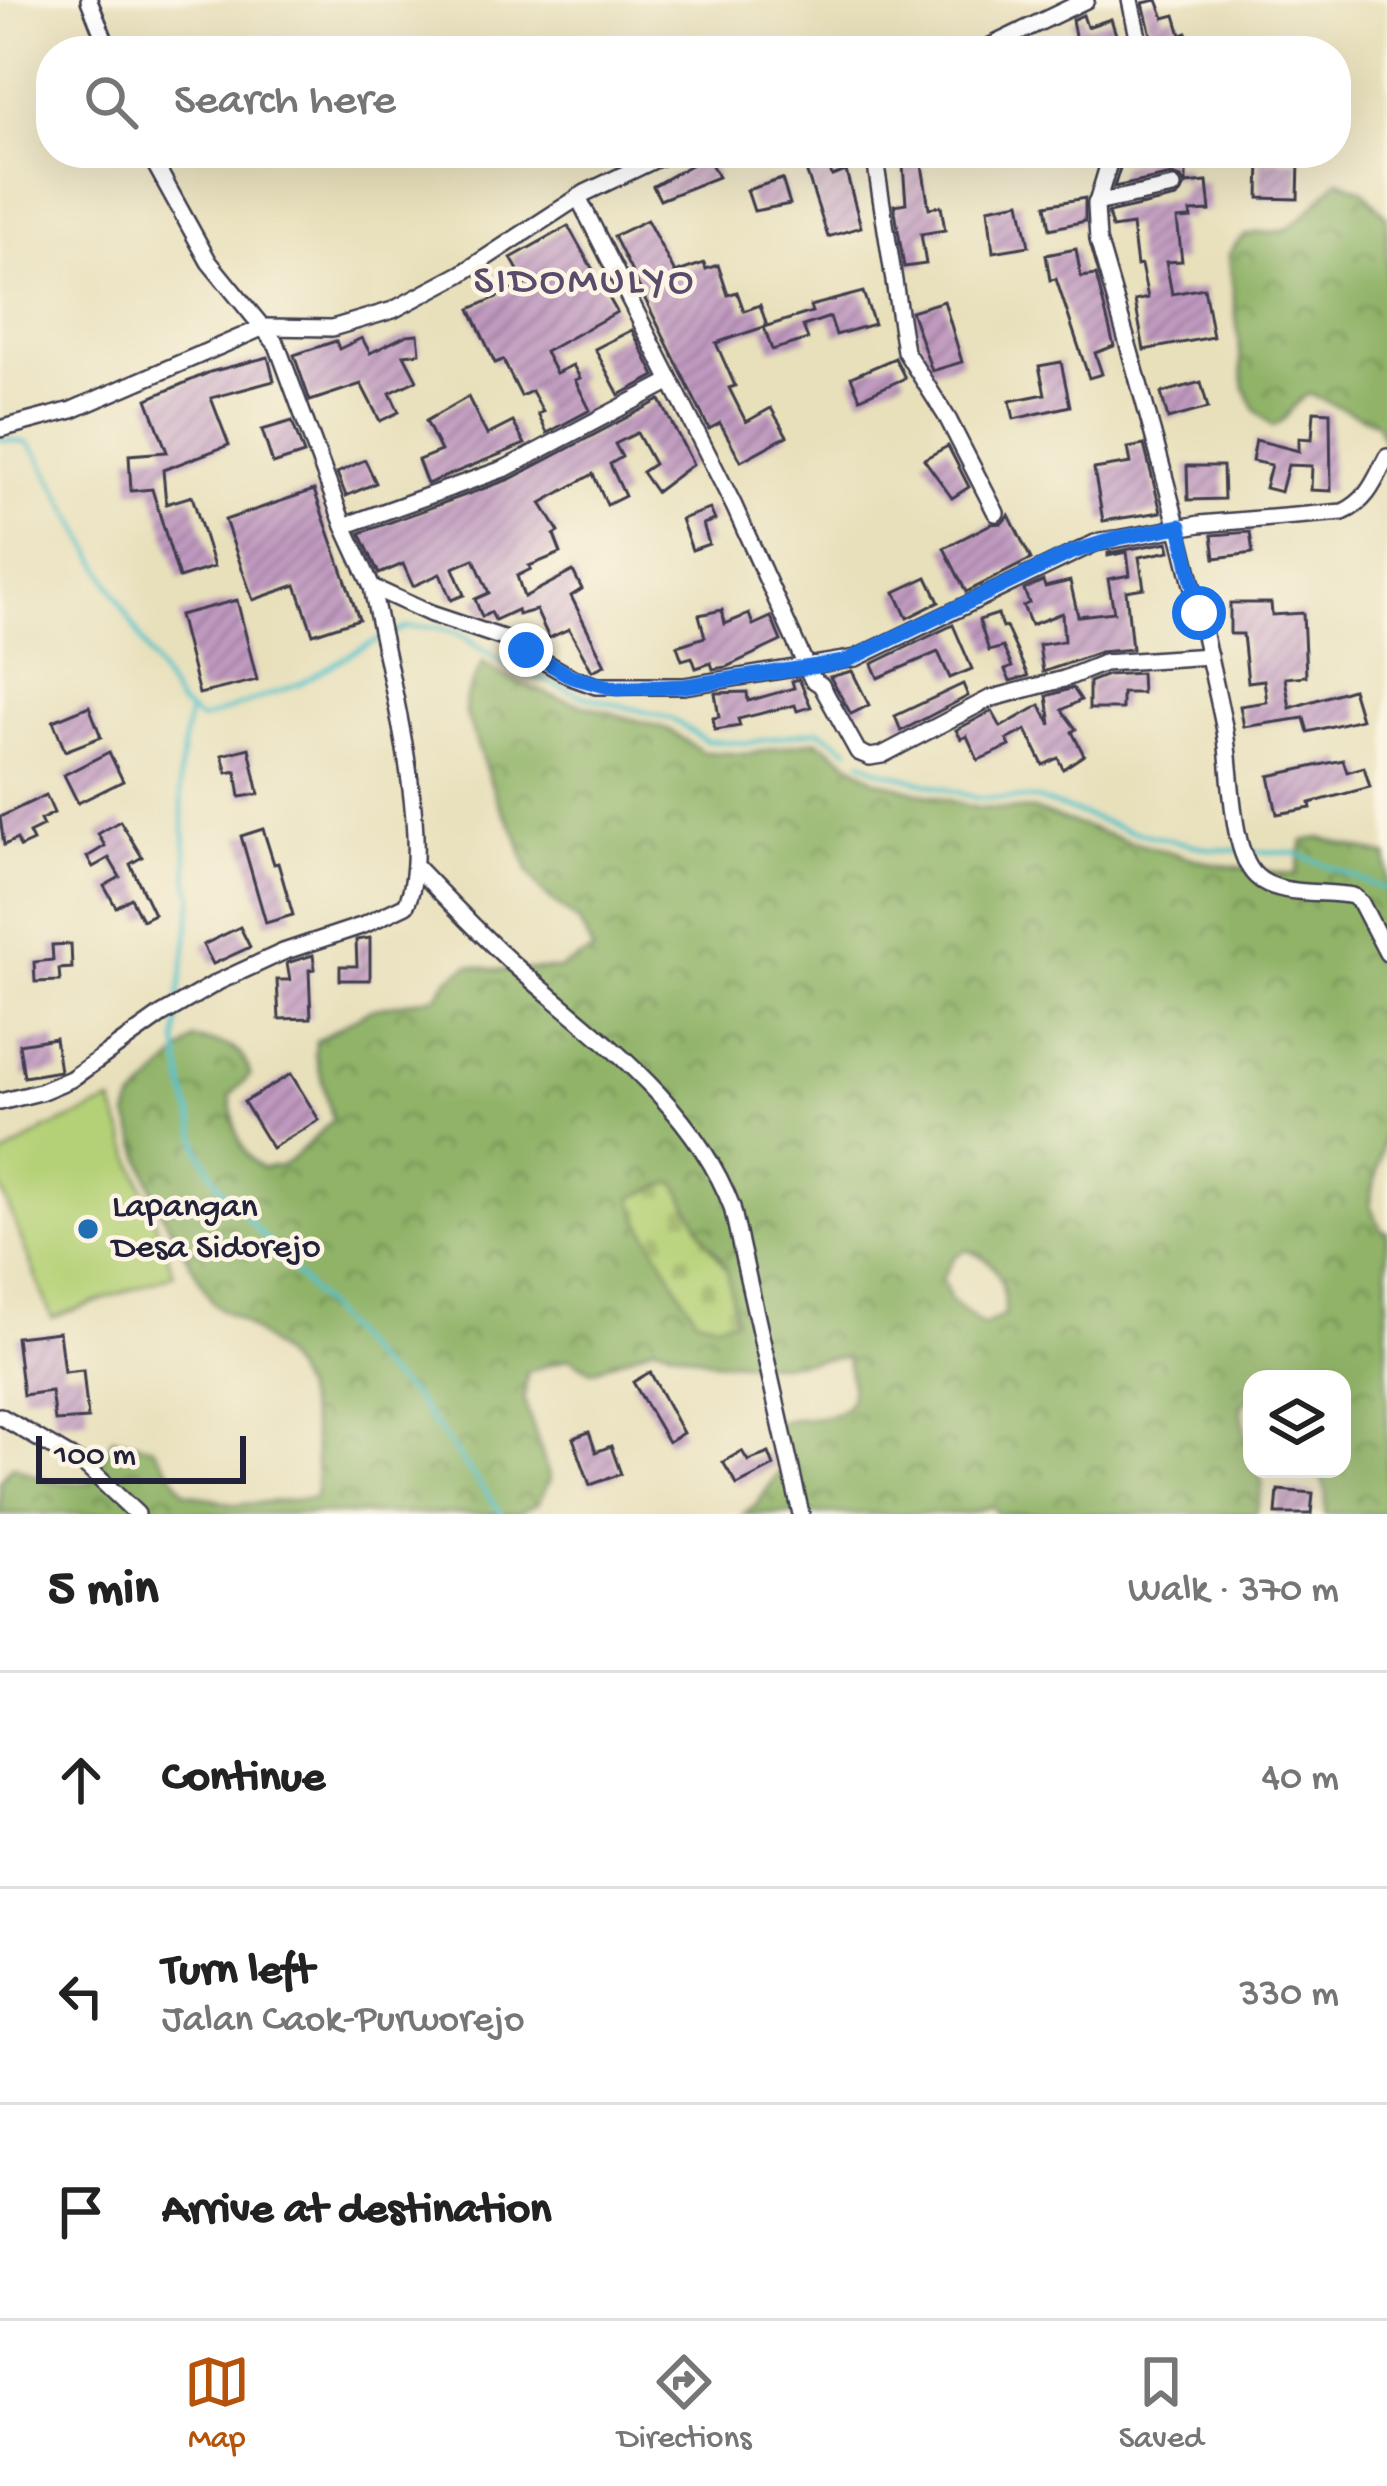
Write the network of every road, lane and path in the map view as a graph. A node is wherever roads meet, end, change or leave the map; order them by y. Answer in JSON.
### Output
{"nodes":[{"id":1,"x":89,"y":0,"type":"edge"},
{"id":2,"x":1087,"y":0,"type":"edge"},
{"id":3,"x":1130,"y":0,"type":"edge"},
{"id":4,"x":103,"y":36,"type":"edge"},
{"id":5,"x":1011,"y":36,"type":"edge"},
{"id":6,"x":1138,"y":36,"type":"edge"},
{"id":7,"x":157,"y":168,"type":"edge"},
{"id":8,"x":638,"y":168,"type":"edge"},
{"id":9,"x":876,"y":168,"type":"edge"},
{"id":10,"x":1107,"y":168,"type":"edge"},
{"id":11,"x":1173,"y":187,"type":"dead end"},
{"id":12,"x":578,"y":197,"type":"junction"},
{"id":13,"x":1096,"y":203,"type":"junction"},
{"id":14,"x":264,"y":327,"type":"junction"},
{"id":15,"x":669,"y":382,"type":"junction"},
{"id":16,"x":0,"y":429,"type":"edge"},
{"id":17,"x":1387,"y":457,"type":"edge"},
{"id":18,"x":996,"y":513,"type":"dead end"},
{"id":19,"x":344,"y":526,"type":"junction"},
{"id":20,"x":1180,"y":526,"type":"junction"},
{"id":21,"x":372,"y":587,"type":"junction"},
{"id":22,"x":1209,"y":656,"type":"junction"},
{"id":23,"x":807,"y":666,"type":"junction"},
{"id":24,"x":415,"y":866,"type":"junction"},
{"id":25,"x":1387,"y":953,"type":"edge"},
{"id":26,"x":0,"y":1102,"type":"edge"},
{"id":27,"x":0,"y":1416,"type":"edge"},
{"id":28,"x":137,"y":1514,"type":"edge"},
{"id":29,"x":801,"y":1514,"type":"edge"}],
"edges":[{"from":1,"to":4,"type":"street"},
{"from":2,"to":5,"type":"street"},
{"from":3,"to":6,"type":"street"},
{"from":7,"to":14,"type":"street"},
{"from":8,"to":12,"type":"street"},
{"from":9,"to":18,"type":"street"},
{"from":10,"to":13,"type":"street"},
{"from":11,"to":13,"type":"street"},
{"from":12,"to":14,"type":"street"},
{"from":12,"to":15,"type":"street"},
{"from":13,"to":20,"type":"street"},
{"from":14,"to":16,"type":"street"},
{"from":14,"to":19,"type":"street"},
{"from":15,"to":19,"type":"street"},
{"from":15,"to":23,"type":"street"},
{"from":17,"to":20,"type":"street"},
{"from":19,"to":21,"type":"street"},
{"from":20,"to":22,"type":"street"},
{"from":20,"to":23,"type":"street"},
{"from":21,"to":23,"type":"street"},
{"from":21,"to":24,"type":"street"},
{"from":22,"to":23,"type":"street"},
{"from":22,"to":25,"type":"street"},
{"from":24,"to":26,"type":"street"},
{"from":24,"to":29,"type":"street"},
{"from":27,"to":28,"type":"street"}]}
